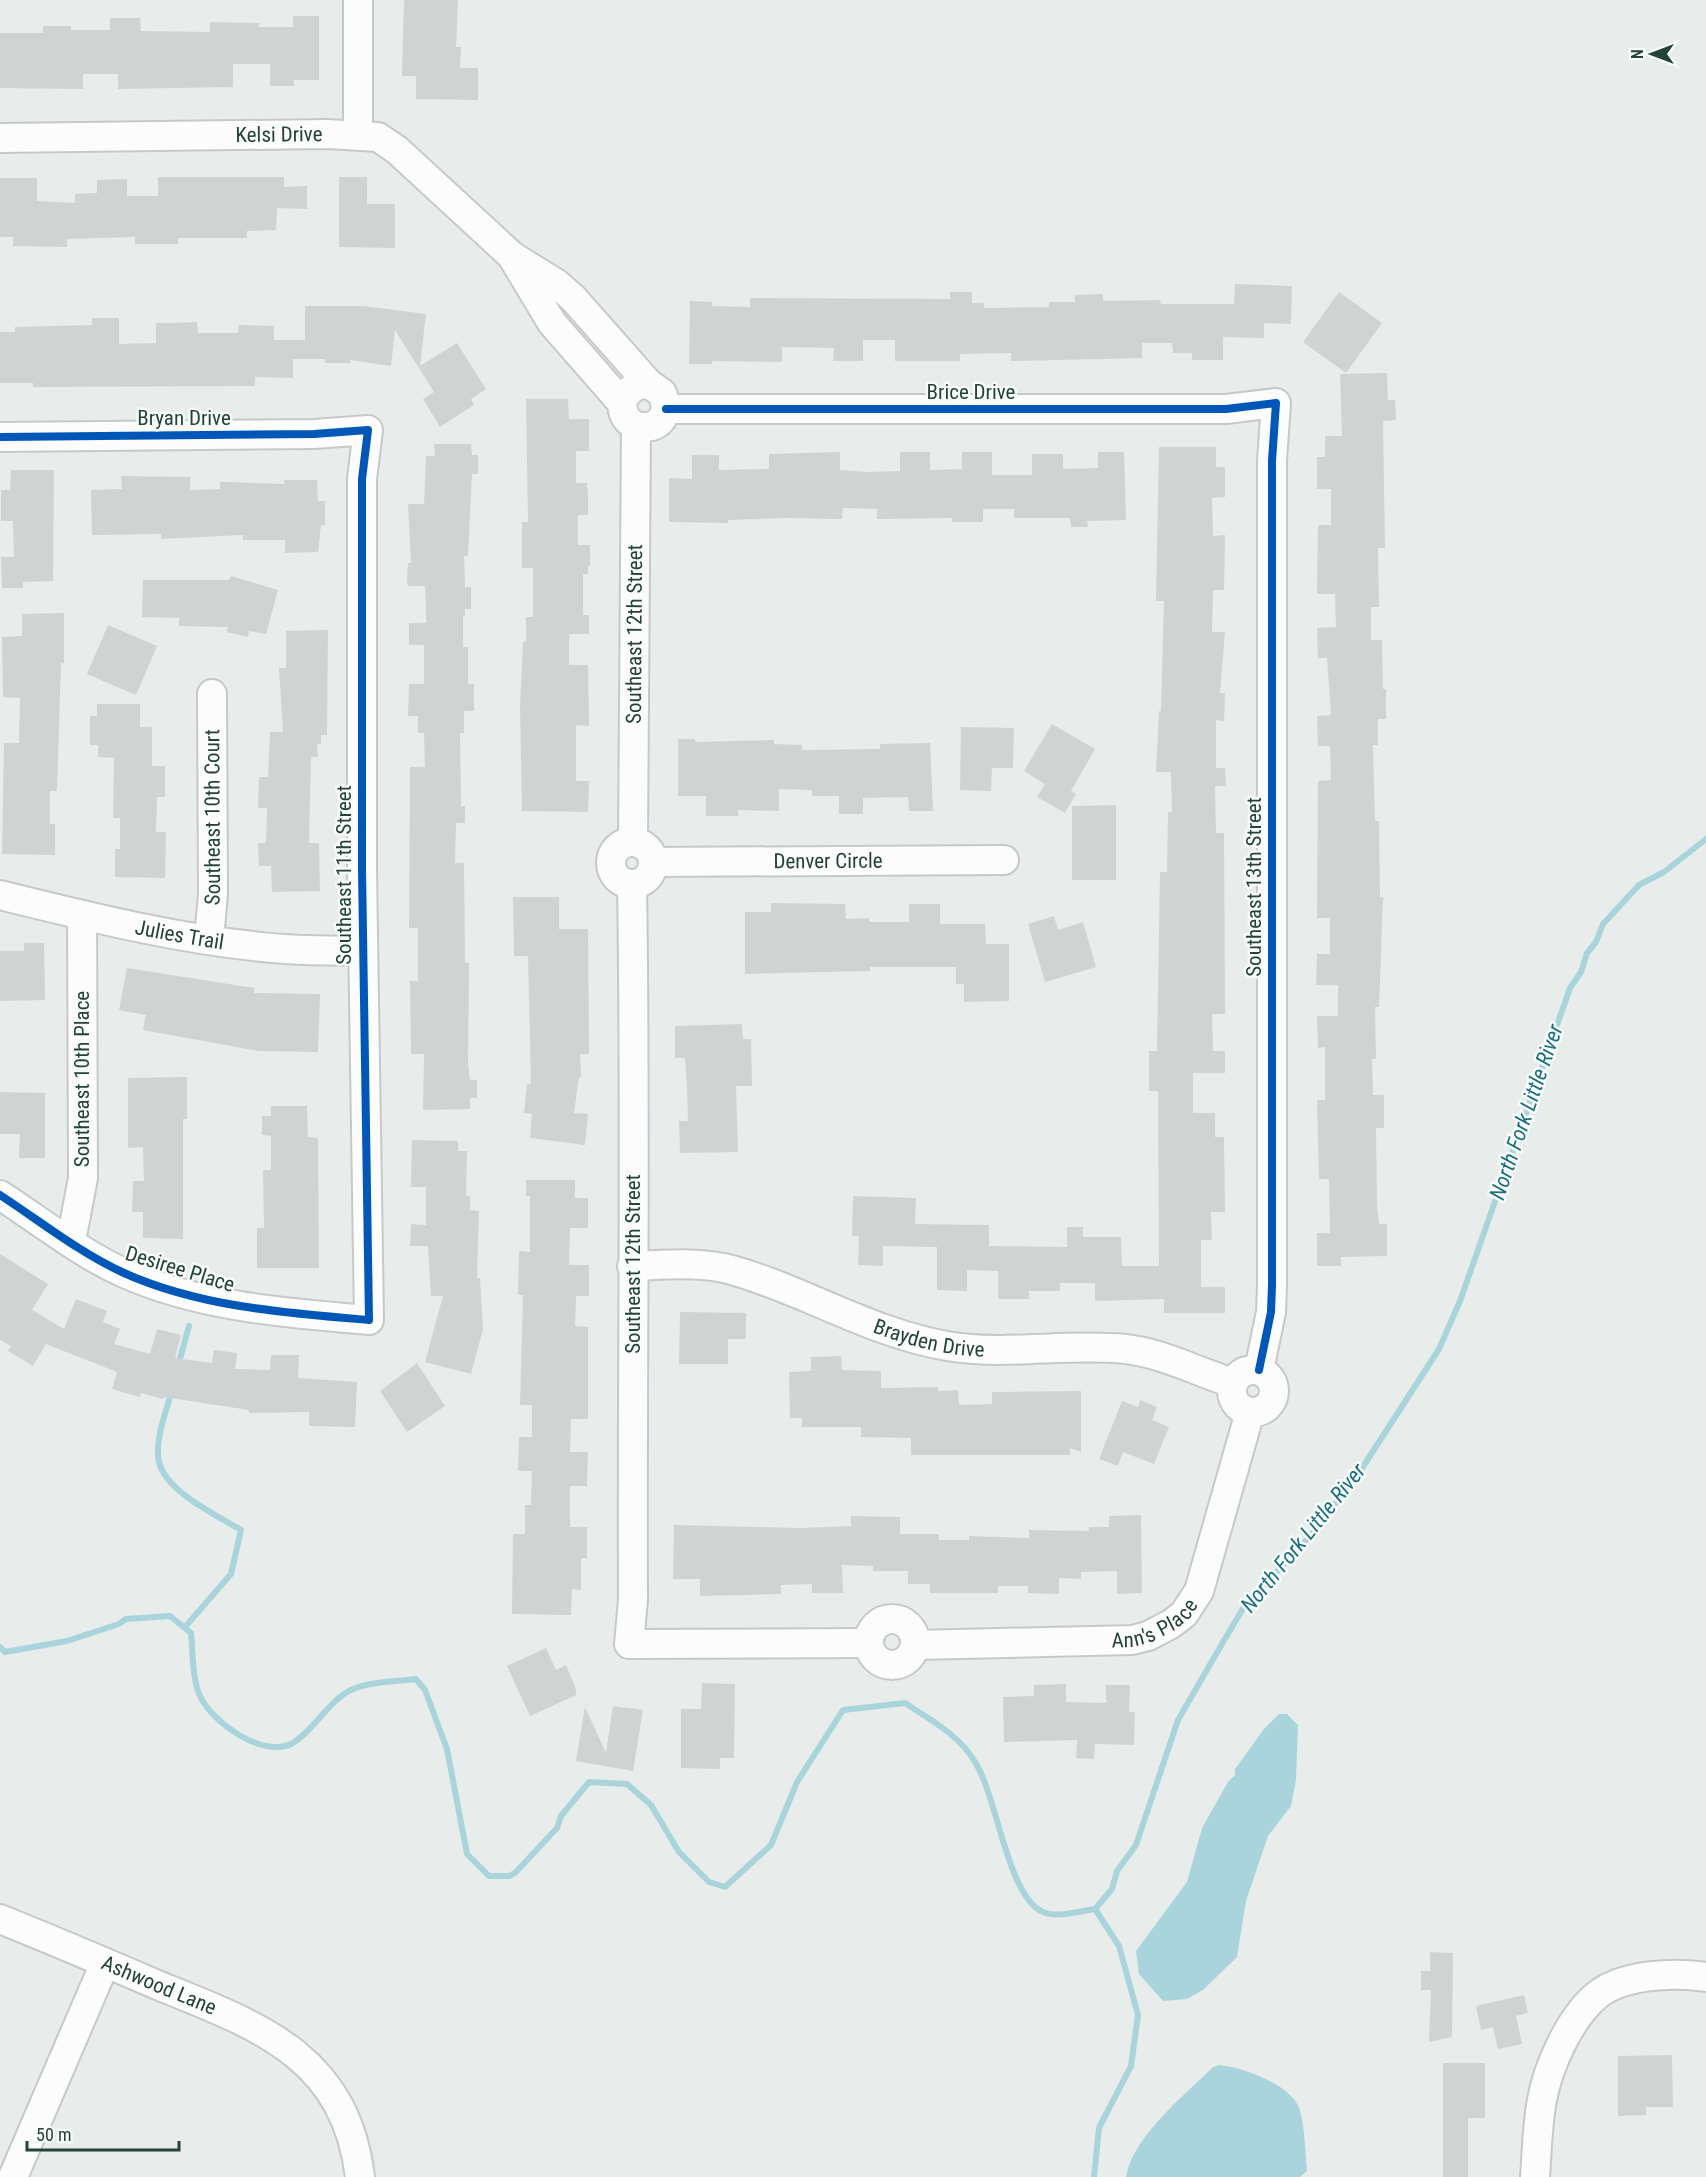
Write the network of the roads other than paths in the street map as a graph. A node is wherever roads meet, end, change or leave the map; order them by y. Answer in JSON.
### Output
{"nodes":[{"id":1,"x":358,"y":0,"type":"edge"},
{"id":2,"x":358,"y":134,"type":"junction"},
{"id":3,"x":0,"y":138,"type":"edge"},
{"id":4,"x":512,"y":256,"type":"junction"},
{"id":5,"x":649,"y":384,"type":"junction"},
{"id":6,"x":1276,"y":403,"type":"joint"},
{"id":7,"x":666,"y":409,"type":"junction"},
{"id":8,"x":629,"y":415,"type":"junction"},
{"id":9,"x":368,"y":430,"type":"joint"},
{"id":10,"x":0,"y":437,"type":"edge"},
{"id":11,"x":212,"y":694,"type":"dead end"},
{"id":12,"x":633,"y":842,"type":"junction"},
{"id":13,"x":1004,"y":860,"type":"dead end"},
{"id":14,"x":654,"y":862,"type":"junction"},
{"id":15,"x":632,"y":884,"type":"junction"},
{"id":16,"x":0,"y":895,"type":"edge"},
{"id":17,"x":82,"y":915,"type":"junction"},
{"id":18,"x":209,"y":939,"type":"junction"},
{"id":19,"x":363,"y":951,"type":"junction"},
{"id":20,"x":0,"y":1195,"type":"edge"},
{"id":21,"x":71,"y":1241,"type":"junction"},
{"id":22,"x":632,"y":1266,"type":"junction"},
{"id":23,"x":369,"y":1320,"type":"joint"},
{"id":24,"x":1259,"y":1370,"type":"junction"},
{"id":25,"x":1233,"y":1383,"type":"junction"},
{"id":26,"x":1250,"y":1412,"type":"junction"},
{"id":27,"x":629,"y":1644,"type":"joint"},
{"id":28,"x":0,"y":1919,"type":"edge"},
{"id":29,"x":105,"y":1963,"type":"junction"},
{"id":30,"x":1706,"y":1977,"type":"edge"},
{"id":31,"x":13,"y":2177,"type":"edge"},
{"id":32,"x":360,"y":2177,"type":"edge"},
{"id":33,"x":1535,"y":2177,"type":"edge"}],
"edges":[{"from":1,"to":2,"type":"street"},
{"from":2,"to":3,"type":"street","name":"Kelsi Drive"},
{"from":2,"to":4,"type":"street","name":"Kelsi Drive"},
{"from":4,"to":5,"type":"street","name":"Kelsi Drive"},
{"from":4,"to":8,"type":"street","name":"Kelsi Drive"},
{"from":5,"to":7,"type":"street"},
{"from":5,"to":8,"type":"street"},
{"from":6,"to":7,"type":"street","name":"Brice Drive"},
{"from":6,"to":24,"type":"street","name":"Southeast 13th Street"},
{"from":7,"to":8,"type":"street"},
{"from":8,"to":12,"type":"street","name":"Southeast 12th Street"},
{"from":9,"to":10,"type":"street","name":"Bryan Drive"},
{"from":9,"to":19,"type":"street","name":"Southeast 11th Street"},
{"from":11,"to":18,"type":"street","name":"Southeast 10th Court"},
{"from":12,"to":14,"type":"street"},
{"from":12,"to":15,"type":"street"},
{"from":13,"to":14,"type":"street","name":"Denver Circle"},
{"from":14,"to":15,"type":"street"},
{"from":15,"to":22,"type":"street","name":"Southeast 12th Street"},
{"from":16,"to":17,"type":"street","name":"Julies Trail"},
{"from":17,"to":18,"type":"street","name":"Julies Trail"},
{"from":17,"to":21,"type":"street","name":"Southeast 10th Place"},
{"from":18,"to":19,"type":"street","name":"Julies Trail"},
{"from":19,"to":23,"type":"street","name":"Southeast 11th Street"},
{"from":20,"to":21,"type":"street","name":"Desiree Place"},
{"from":21,"to":23,"type":"street","name":"Desiree Place"},
{"from":22,"to":25,"type":"street","name":"Brayden Drive"},
{"from":22,"to":27,"type":"street","name":"Southeast 12th Street"},
{"from":24,"to":25,"type":"street"},
{"from":24,"to":26,"type":"street"},
{"from":25,"to":26,"type":"street"},
{"from":26,"to":27,"type":"street","name":"Ann's Place"},
{"from":28,"to":29,"type":"street","name":"Ashwood Lane"},
{"from":29,"to":31,"type":"street"},
{"from":29,"to":32,"type":"street","name":"Ashwood Lane"},
{"from":30,"to":33,"type":"street"}]}
